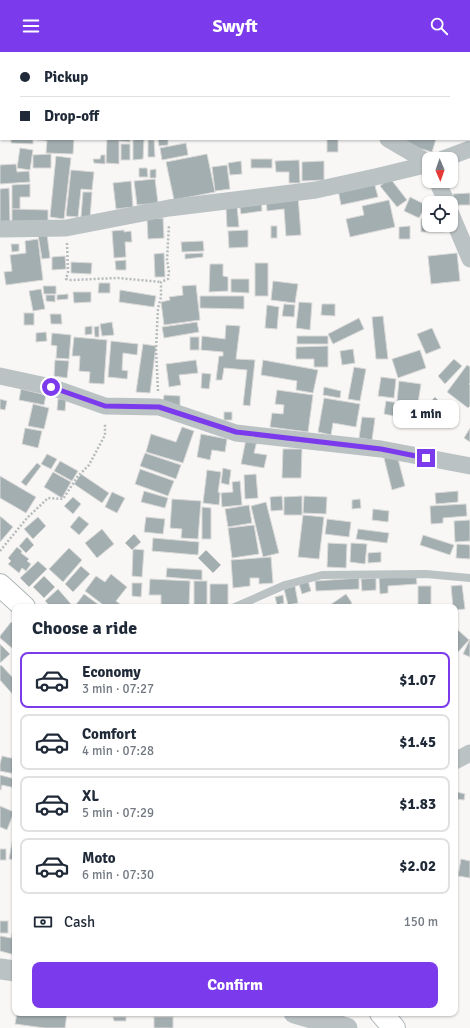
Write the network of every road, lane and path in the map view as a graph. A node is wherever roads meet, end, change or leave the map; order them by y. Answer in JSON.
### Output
{"nodes":[{"id":1,"x":390,"y":140,"type":"edge"},
{"id":2,"x":470,"y":149,"type":"edge"},
{"id":3,"x":458,"y":153,"type":"edge"},
{"id":4,"x":422,"y":159,"type":"edge"},
{"id":5,"x":422,"y":165,"type":"edge"},
{"id":6,"x":169,"y":208,"type":"junction"},
{"id":7,"x":66,"y":228,"type":"junction"},
{"id":8,"x":0,"y":229,"type":"edge"},
{"id":9,"x":458,"y":231,"type":"edge"},
{"id":10,"x":470,"y":259,"type":"edge"},
{"id":11,"x":161,"y":282,"type":"junction"},
{"id":12,"x":0,"y":376,"type":"edge"},
{"id":13,"x":105,"y":406,"type":"junction"},
{"id":14,"x":159,"y":407,"type":"junction"},
{"id":15,"x":470,"y":466,"type":"edge"},
{"id":16,"x":0,"y":551,"type":"edge"},
{"id":17,"x":470,"y":578,"type":"edge"},
{"id":18,"x":0,"y":585,"type":"edge"},
{"id":19,"x":21,"y":604,"type":"edge"},
{"id":20,"x":242,"y":604,"type":"edge"},
{"id":21,"x":458,"y":753,"type":"edge"},
{"id":22,"x":470,"y":753,"type":"edge"},
{"id":23,"x":458,"y":759,"type":"edge"},
{"id":24,"x":0,"y":969,"type":"edge"},
{"id":25,"x":12,"y":971,"type":"edge"},
{"id":26,"x":305,"y":1016,"type":"edge"},
{"id":27,"x":384,"y":1016,"type":"edge"},
{"id":28,"x":348,"y":1028,"type":"edge"},
{"id":29,"x":394,"y":1028,"type":"edge"}],
"edges":[{"from":1,"to":4,"type":"street"},
{"from":2,"to":3,"type":"street"},
{"from":5,"to":6,"type":"street"},
{"from":6,"to":7,"type":"street"},
{"from":6,"to":11,"type":"path"},
{"from":7,"to":8,"type":"street"},
{"from":7,"to":11,"type":"path"},
{"from":9,"to":10,"type":"street"},
{"from":11,"to":14,"type":"path"},
{"from":12,"to":13,"type":"street"},
{"from":13,"to":14,"type":"street"},
{"from":13,"to":16,"type":"path"},
{"from":14,"to":15,"type":"street"},
{"from":17,"to":20,"type":"lane"},
{"from":18,"to":19,"type":"main road"},
{"from":21,"to":22,"type":"street"},
{"from":22,"to":23,"type":"street"},
{"from":24,"to":25,"type":"street"},
{"from":26,"to":28,"type":"street"},
{"from":27,"to":29,"type":"main road"}]}
